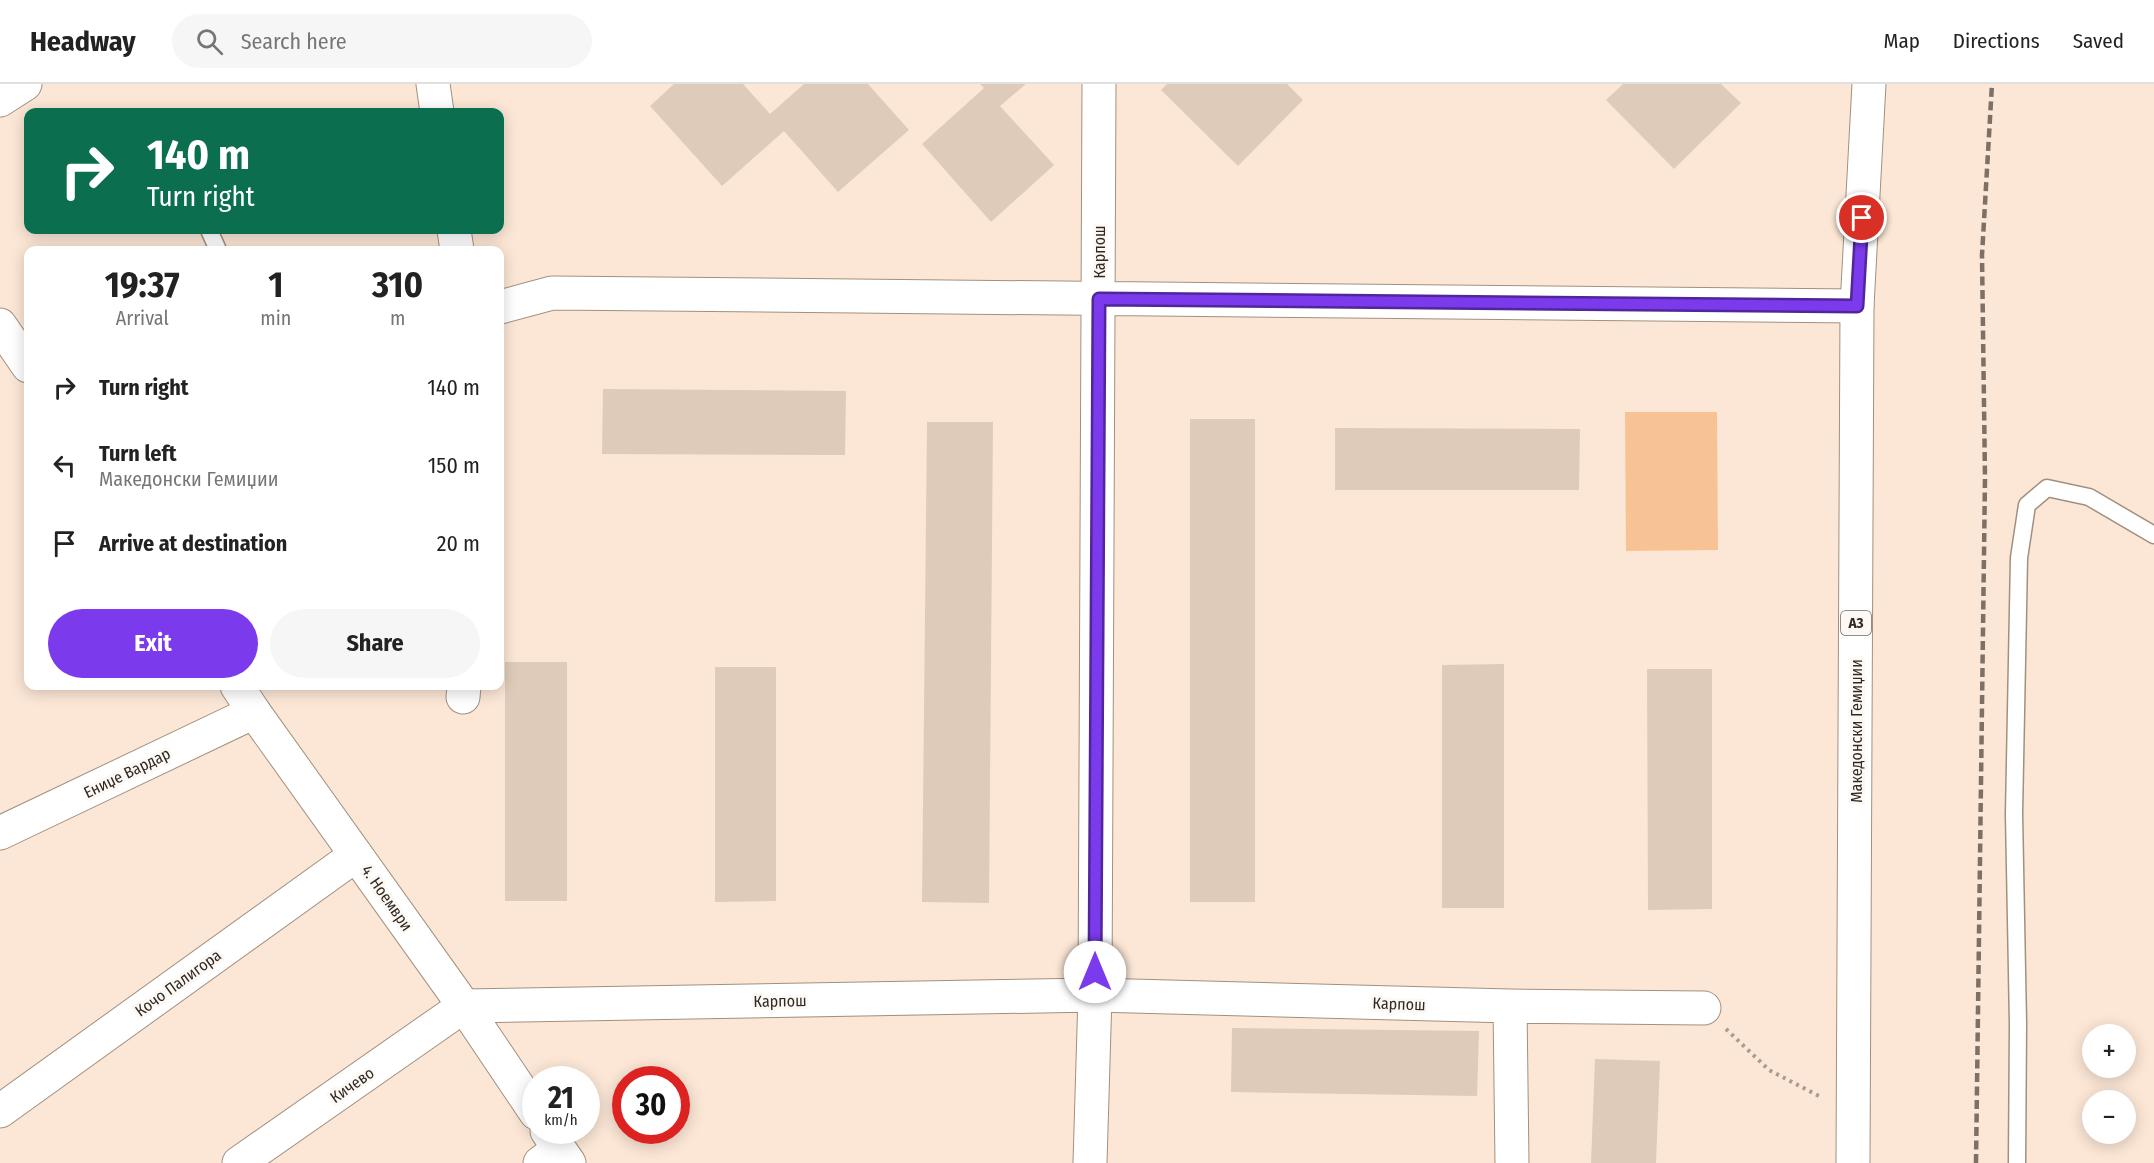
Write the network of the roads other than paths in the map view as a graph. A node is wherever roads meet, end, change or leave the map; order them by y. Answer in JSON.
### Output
{"nodes":[{"id":1,"x":25,"y":84,"type":"edge"},
{"id":2,"x":433,"y":84,"type":"edge"},
{"id":3,"x":1099,"y":84,"type":"edge"},
{"id":4,"x":1869,"y":84,"type":"edge"},
{"id":5,"x":0,"y":100,"type":"edge"},
{"id":6,"x":436,"y":108,"type":"edge"},
{"id":7,"x":1099,"y":299,"type":"junction"},
{"id":8,"x":504,"y":306,"type":"edge"},
{"id":9,"x":1857,"y":306,"type":"junction"},
{"id":10,"x":0,"y":325,"type":"edge"},
{"id":11,"x":24,"y":360,"type":"edge"},
{"id":12,"x":2154,"y":535,"type":"edge"},
{"id":13,"x":245,"y":699,"type":"edge"},
{"id":14,"x":0,"y":833,"type":"edge"},
{"id":15,"x":356,"y":855,"type":"junction"},
{"id":16,"x":1095,"y":996,"type":"junction"},
{"id":17,"x":464,"y":1006,"type":"junction"},
{"id":18,"x":1509,"y":1006,"type":"junction"},
{"id":19,"x":1704,"y":1008,"type":"road end"},
{"id":20,"x":522,"y":1092,"type":"edge"},
{"id":21,"x":0,"y":1111,"type":"edge"},
{"id":22,"x":239,"y":1163,"type":"edge"},
{"id":23,"x":1090,"y":1163,"type":"edge"},
{"id":24,"x":1512,"y":1163,"type":"edge"},
{"id":25,"x":1853,"y":1163,"type":"edge"},
{"id":26,"x":2018,"y":1163,"type":"edge"}],
"edges":[{"from":1,"to":5,"type":"street"},
{"from":2,"to":6,"type":"street"},
{"from":3,"to":7,"type":"street","name":"Карпош"},
{"from":4,"to":9,"type":"street","name":"Македонски Гемиџии","number":"A3"},
{"from":7,"to":8,"type":"street"},
{"from":7,"to":9,"type":"street"},
{"from":7,"to":16,"type":"street","name":"Карпош"},
{"from":9,"to":25,"type":"street","name":"Македонски Гемиџии","number":"A3"},
{"from":10,"to":11,"type":"street"},
{"from":12,"to":26,"type":"lane"},
{"from":13,"to":14,"type":"street","name":"Ениџе Вардар"},
{"from":13,"to":15,"type":"street","name":"4. Ноември"},
{"from":15,"to":17,"type":"street","name":"4. Ноември"},
{"from":15,"to":21,"type":"street","name":"Кочо Палигора"},
{"from":16,"to":17,"type":"street","name":"Карпош"},
{"from":16,"to":18,"type":"street","name":"Карпош"},
{"from":16,"to":23,"type":"street","name":"Карпош"},
{"from":17,"to":20,"type":"street","name":"4. Ноември"},
{"from":17,"to":22,"type":"street","name":"Кичево"},
{"from":18,"to":19,"type":"street","name":"Карпош"},
{"from":18,"to":24,"type":"street"}]}
